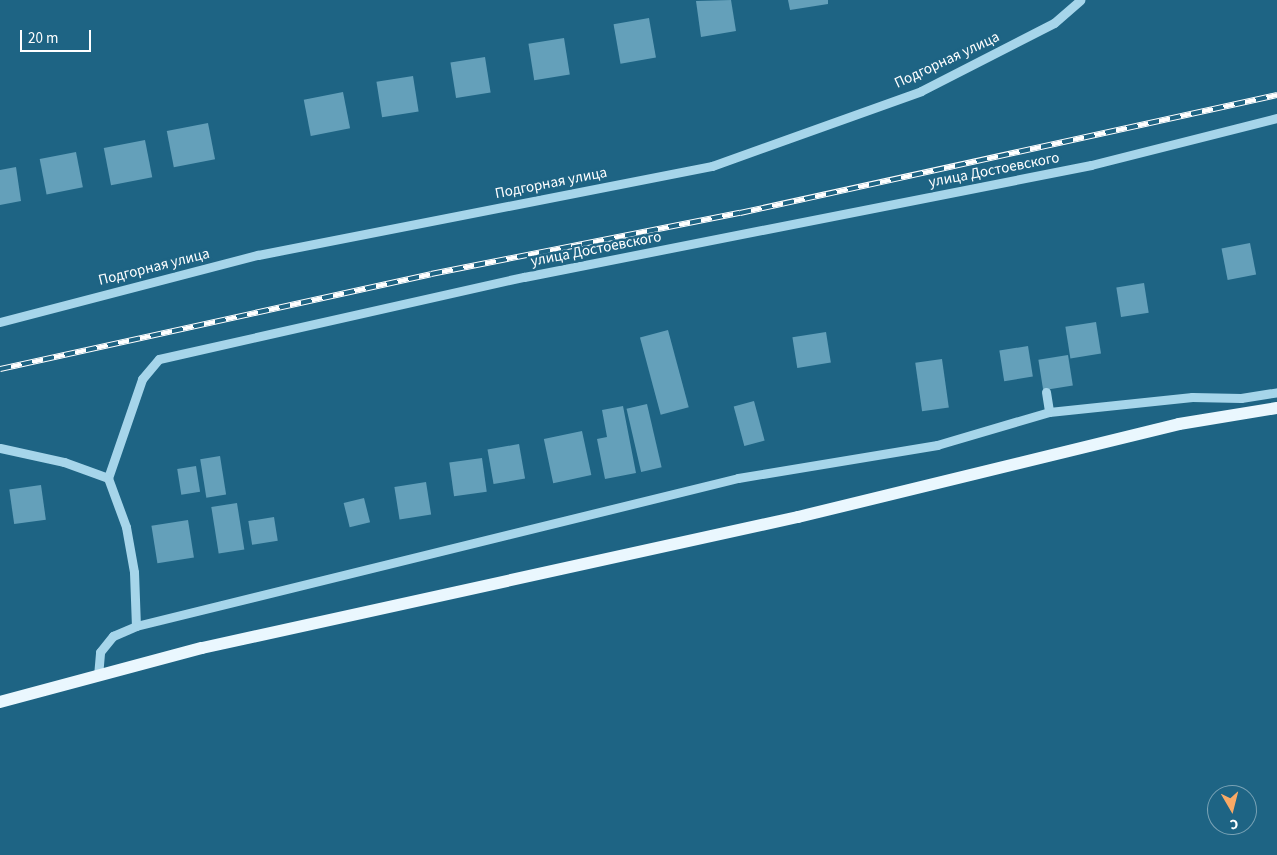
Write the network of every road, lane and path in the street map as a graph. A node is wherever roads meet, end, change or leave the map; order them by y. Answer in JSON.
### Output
{"nodes":[{"id":1,"x":1080,"y":0,"type":"edge"},
{"id":2,"x":1277,"y":118,"type":"edge"},
{"id":3,"x":0,"y":322,"type":"edge"},
{"id":4,"x":1046,"y":392,"type":"dead end"},
{"id":5,"x":1277,"y":392,"type":"edge"},
{"id":6,"x":1277,"y":408,"type":"edge"},
{"id":7,"x":1049,"y":412,"type":"junction"},
{"id":8,"x":0,"y":448,"type":"edge"},
{"id":9,"x":108,"y":478,"type":"junction"},
{"id":10,"x":136,"y":626,"type":"junction"},
{"id":11,"x":98,"y":676,"type":"junction"},
{"id":12,"x":0,"y":702,"type":"edge"}],
"edges":[{"from":1,"to":3,"type":"street","name":"Подгорная улица"},
{"from":2,"to":9,"type":"street","name":"улица Достоевского"},
{"from":4,"to":7,"type":"street"},
{"from":5,"to":7,"type":"street"},
{"from":6,"to":11,"type":"main road"},
{"from":7,"to":10,"type":"street"},
{"from":8,"to":9,"type":"street"},
{"from":9,"to":10,"type":"street"},
{"from":10,"to":11,"type":"street"},
{"from":11,"to":12,"type":"main road"}]}
